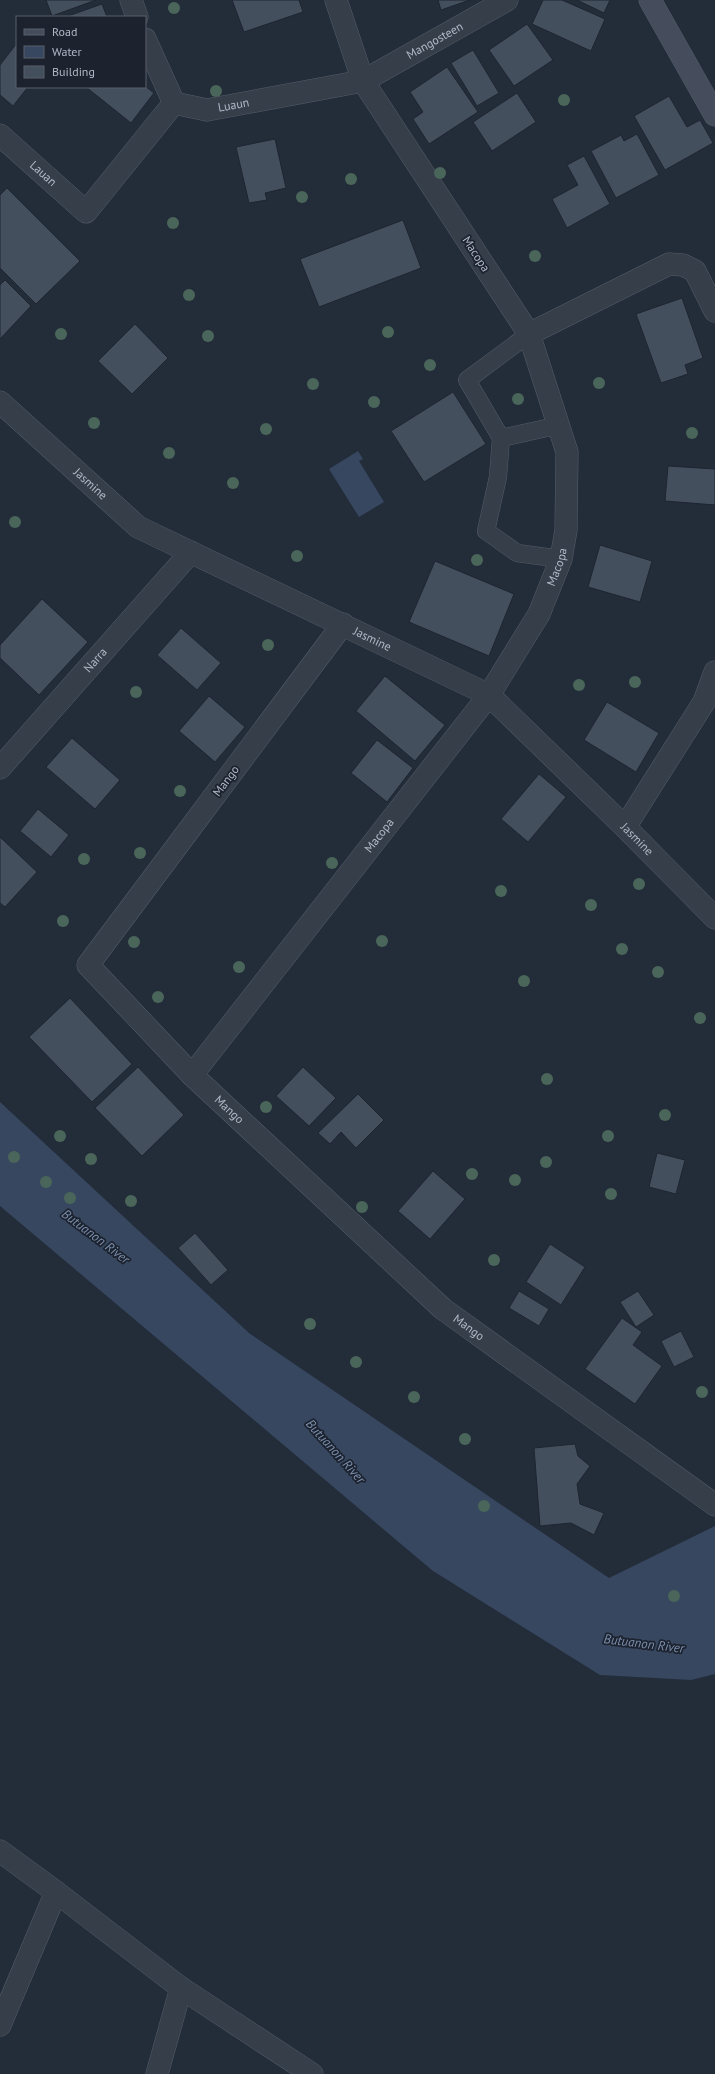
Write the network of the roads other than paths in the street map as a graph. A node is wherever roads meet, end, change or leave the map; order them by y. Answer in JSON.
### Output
{"nodes":[{"id":1,"x":131,"y":0,"type":"edge"},
{"id":2,"x":336,"y":0,"type":"edge"},
{"id":3,"x":507,"y":0,"type":"edge"},
{"id":4,"x":650,"y":0,"type":"edge"},
{"id":5,"x":137,"y":16,"type":"edge"},
{"id":6,"x":146,"y":41,"type":"edge"},
{"id":7,"x":363,"y":81,"type":"junction"},
{"id":8,"x":174,"y":102,"type":"junction"},
{"id":9,"x":715,"y":115,"type":"edge"},
{"id":10,"x":0,"y":135,"type":"edge"},
{"id":11,"x":715,"y":311,"type":"edge"},
{"id":12,"x":529,"y":334,"type":"junction"},
{"id":13,"x":0,"y":402,"type":"edge"},
{"id":14,"x":560,"y":425,"type":"junction"},
{"id":15,"x":501,"y":438,"type":"junction"},
{"id":16,"x":191,"y":552,"type":"junction"},
{"id":17,"x":561,"y":559,"type":"junction"},
{"id":18,"x":343,"y":624,"type":"junction"},
{"id":19,"x":715,"y":672,"type":"edge"},
{"id":20,"x":489,"y":694,"type":"junction"},
{"id":21,"x":0,"y":768,"type":"edge"},
{"id":22,"x":625,"y":827,"type":"junction"},
{"id":23,"x":715,"y":918,"type":"edge"},
{"id":24,"x":192,"y":1074,"type":"junction"},
{"id":25,"x":715,"y":1505,"type":"edge"},
{"id":26,"x":0,"y":1851,"type":"edge"},
{"id":27,"x":56,"y":1892,"type":"junction"},
{"id":28,"x":181,"y":1988,"type":"junction"},
{"id":29,"x":0,"y":2025,"type":"edge"},
{"id":30,"x":157,"y":2074,"type":"edge"},
{"id":31,"x":312,"y":2074,"type":"edge"}],
"edges":[{"from":1,"to":5,"type":"street"},
{"from":2,"to":7,"type":"street","name":"Macopa"},
{"from":3,"to":7,"type":"street","name":"Mangosteen"},
{"from":4,"to":9,"type":"street"},
{"from":6,"to":8,"type":"street"},
{"from":7,"to":8,"type":"street","name":"Luaun"},
{"from":7,"to":12,"type":"street","name":"Macopa"},
{"from":8,"to":10,"type":"street","name":"Lauan"},
{"from":11,"to":12,"type":"street"},
{"from":12,"to":14,"type":"street","name":"Macopa"},
{"from":12,"to":15,"type":"lane"},
{"from":13,"to":16,"type":"street","name":"Jasmine"},
{"from":14,"to":15,"type":"lane"},
{"from":14,"to":17,"type":"street","name":"Macopa"},
{"from":15,"to":17,"type":"lane"},
{"from":16,"to":18,"type":"street","name":"Jasmine"},
{"from":16,"to":21,"type":"street","name":"Narra"},
{"from":17,"to":20,"type":"street","name":"Macopa"},
{"from":18,"to":20,"type":"street","name":"Jasmine"},
{"from":18,"to":24,"type":"street","name":"Mango"},
{"from":19,"to":22,"type":"street"},
{"from":20,"to":22,"type":"street","name":"Jasmine"},
{"from":20,"to":24,"type":"street","name":"Macopa"},
{"from":22,"to":23,"type":"street","name":"Jasmine"},
{"from":24,"to":25,"type":"street","name":"Mango"},
{"from":26,"to":27,"type":"street"},
{"from":27,"to":28,"type":"street"},
{"from":27,"to":29,"type":"street"},
{"from":28,"to":30,"type":"street"},
{"from":28,"to":31,"type":"street"}]}
